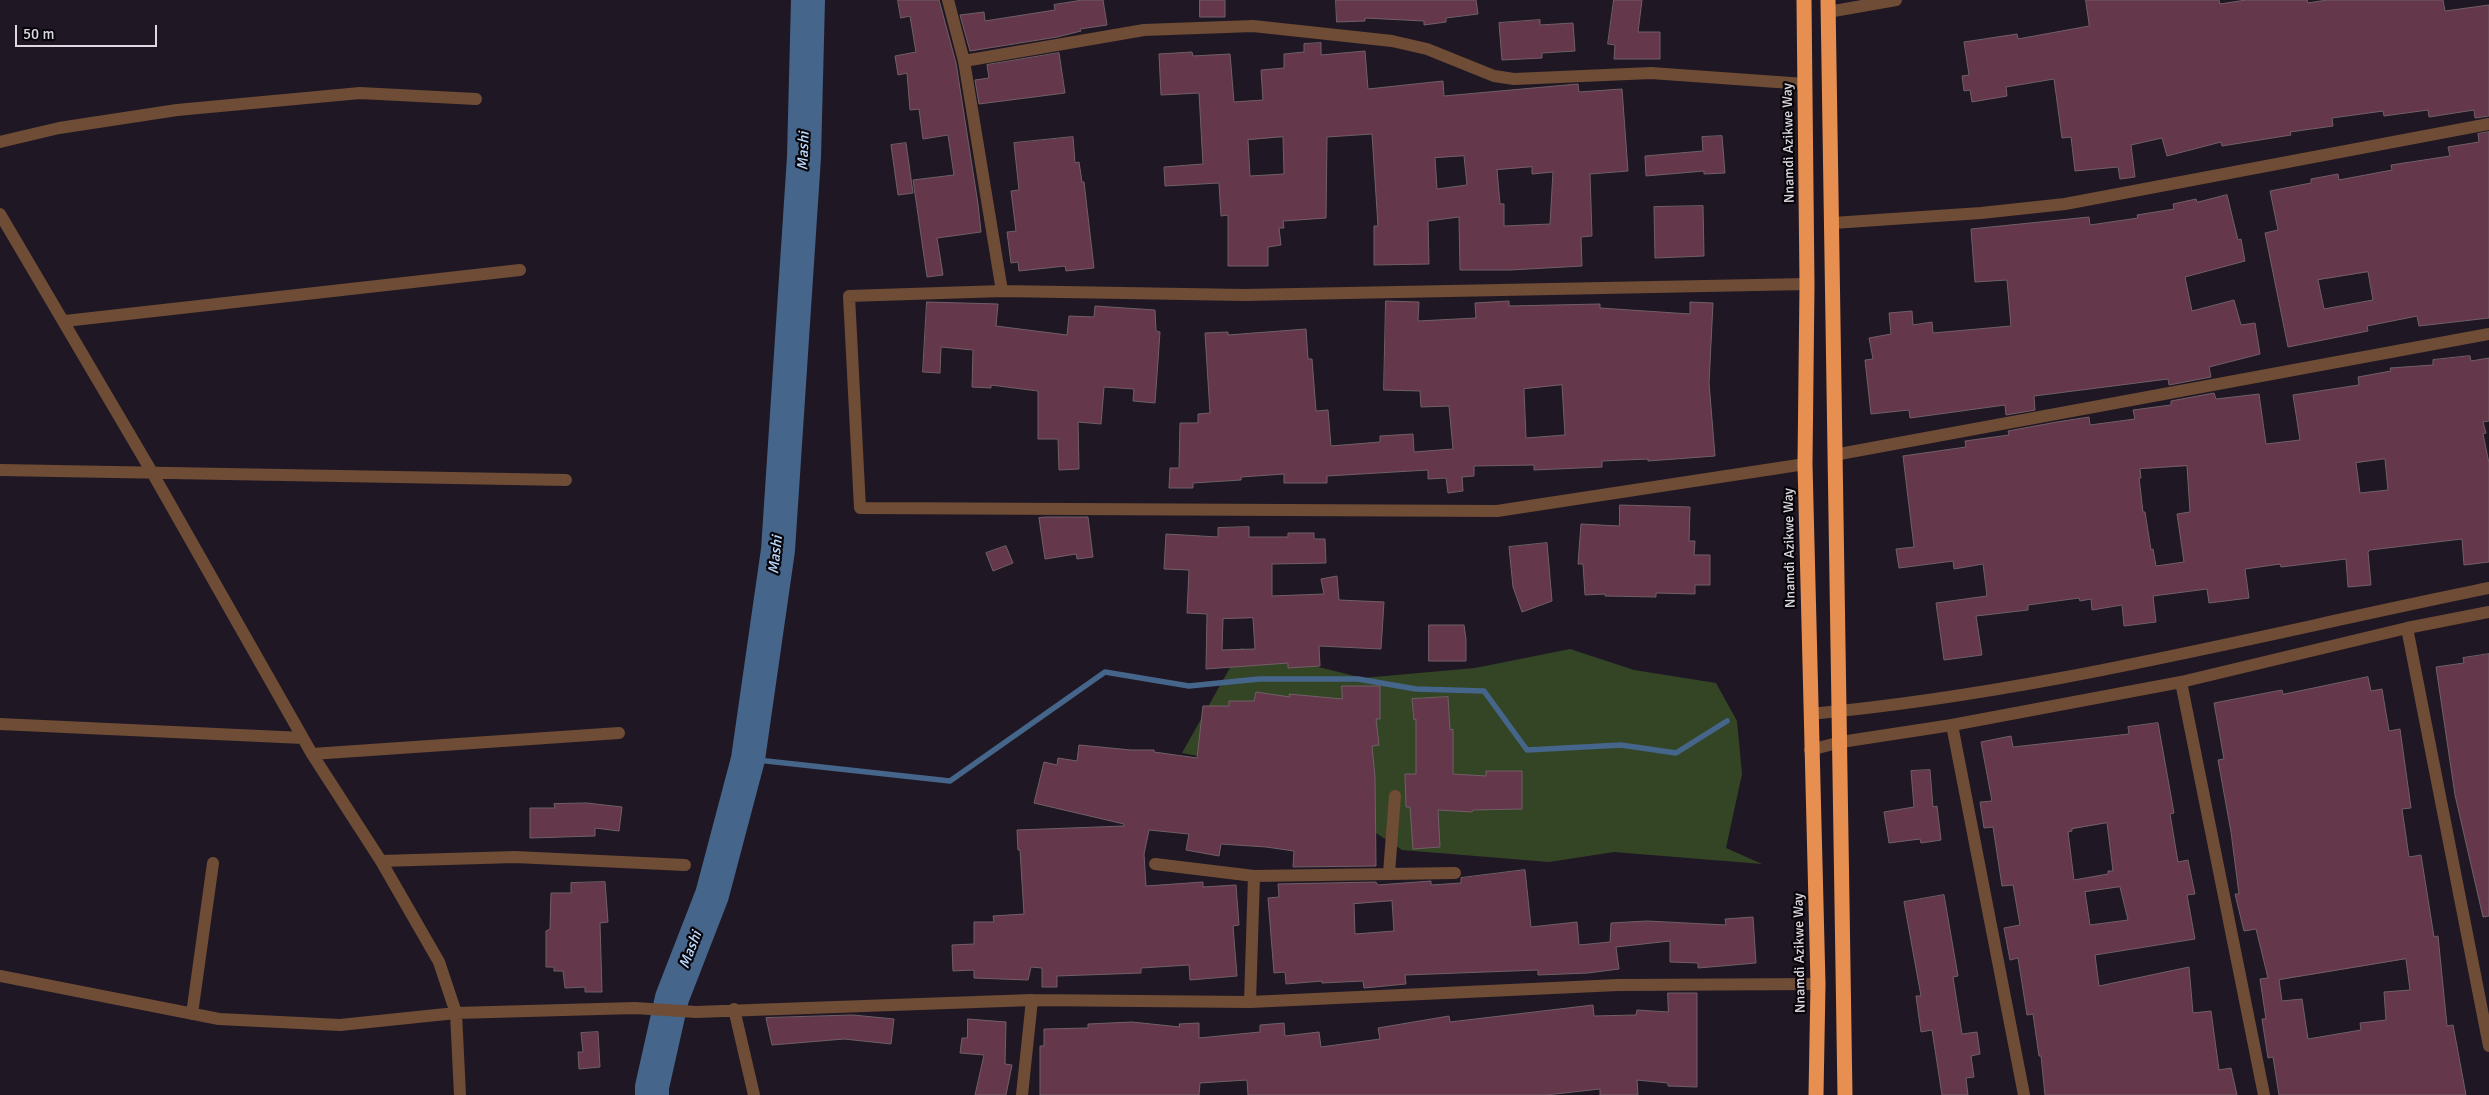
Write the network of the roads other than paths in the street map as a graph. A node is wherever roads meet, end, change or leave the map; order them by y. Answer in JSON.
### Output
{"nodes":[{"id":1,"x":948,"y":0,"type":"edge"},
{"id":2,"x":1804,"y":0,"type":"edge"},
{"id":3,"x":1896,"y":0,"type":"edge"},
{"id":4,"x":1828,"y":6,"type":"edge"},
{"id":5,"x":964,"y":61,"type":"junction"},
{"id":6,"x":1805,"y":84,"type":"junction"},
{"id":7,"x":476,"y":99,"type":"dead end"},
{"id":8,"x":2489,"y":124,"type":"edge"},
{"id":9,"x":0,"y":142,"type":"edge"},
{"id":10,"x":0,"y":214,"type":"edge"},
{"id":11,"x":1832,"y":223,"type":"junction"},
{"id":12,"x":520,"y":270,"type":"dead end"},
{"id":13,"x":1807,"y":284,"type":"junction"},
{"id":14,"x":1002,"y":290,"type":"junction"},
{"id":15,"x":65,"y":322,"type":"junction"},
{"id":16,"x":2489,"y":334,"type":"edge"},
{"id":17,"x":1834,"y":455,"type":"junction"},
{"id":18,"x":1805,"y":464,"type":"junction"},
{"id":19,"x":0,"y":470,"type":"edge"},
{"id":20,"x":153,"y":474,"type":"junction"},
{"id":21,"x":566,"y":480,"type":"dead end"},
{"id":22,"x":2489,"y":588,"type":"edge"},
{"id":23,"x":2489,"y":612,"type":"edge"},
{"id":24,"x":2407,"y":628,"type":"junction"},
{"id":25,"x":2181,"y":682,"type":"junction"},
{"id":26,"x":1840,"y":712,"type":"junction"},
{"id":27,"x":1810,"y":714,"type":"junction"},
{"id":28,"x":0,"y":724,"type":"edge"},
{"id":29,"x":1952,"y":725,"type":"junction"},
{"id":30,"x":619,"y":733,"type":"dead end"},
{"id":31,"x":303,"y":738,"type":"junction"},
{"id":32,"x":1841,"y":742,"type":"junction"},
{"id":33,"x":1810,"y":750,"type":"junction"},
{"id":34,"x":312,"y":754,"type":"junction"},
{"id":35,"x":1395,"y":796,"type":"dead end"},
{"id":36,"x":381,"y":861,"type":"junction"},
{"id":37,"x":213,"y":863,"type":"dead end"},
{"id":38,"x":1155,"y":864,"type":"dead end"},
{"id":39,"x":685,"y":865,"type":"dead end"},
{"id":40,"x":1390,"y":873,"type":"junction"},
{"id":41,"x":1455,"y":873,"type":"dead end"},
{"id":42,"x":1254,"y":876,"type":"junction"},
{"id":43,"x":0,"y":976,"type":"edge"},
{"id":44,"x":1818,"y":984,"type":"junction"},
{"id":45,"x":1032,"y":1000,"type":"junction"},
{"id":46,"x":1250,"y":1002,"type":"junction"},
{"id":47,"x":734,"y":1009,"type":"junction"},
{"id":48,"x":456,"y":1013,"type":"junction"},
{"id":49,"x":192,"y":1014,"type":"junction"},
{"id":50,"x":2489,"y":1046,"type":"edge"},
{"id":51,"x":460,"y":1095,"type":"edge"},
{"id":52,"x":754,"y":1095,"type":"edge"},
{"id":53,"x":1022,"y":1095,"type":"edge"},
{"id":54,"x":1816,"y":1095,"type":"edge"},
{"id":55,"x":1845,"y":1095,"type":"edge"},
{"id":56,"x":2024,"y":1095,"type":"edge"},
{"id":57,"x":2264,"y":1095,"type":"edge"}],
"edges":[{"from":1,"to":5,"type":"street"},
{"from":2,"to":6,"type":"highway","name":"Nnamdi Azikwe Way"},
{"from":3,"to":4,"type":"street"},
{"from":4,"to":11,"type":"highway"},
{"from":5,"to":6,"type":"street"},
{"from":5,"to":14,"type":"street"},
{"from":6,"to":13,"type":"highway","name":"Nnamdi Azikwe Way"},
{"from":7,"to":9,"type":"street"},
{"from":8,"to":11,"type":"street"},
{"from":10,"to":15,"type":"street"},
{"from":11,"to":17,"type":"highway"},
{"from":12,"to":15,"type":"street"},
{"from":13,"to":14,"type":"street"},
{"from":13,"to":18,"type":"highway","name":"Nnamdi Azikwe Way"},
{"from":14,"to":18,"type":"street"},
{"from":15,"to":20,"type":"street"},
{"from":16,"to":17,"type":"street"},
{"from":17,"to":26,"type":"highway"},
{"from":18,"to":27,"type":"highway","name":"Nnamdi Azikwe Way"},
{"from":19,"to":20,"type":"street"},
{"from":20,"to":21,"type":"street"},
{"from":20,"to":31,"type":"street"},
{"from":22,"to":26,"type":"street"},
{"from":23,"to":24,"type":"street"},
{"from":24,"to":25,"type":"street"},
{"from":24,"to":50,"type":"street"},
{"from":25,"to":29,"type":"street"},
{"from":25,"to":57,"type":"street"},
{"from":26,"to":27,"type":"street"},
{"from":26,"to":32,"type":"highway"},
{"from":27,"to":33,"type":"highway","name":"Nnamdi Azikwe Way"},
{"from":28,"to":31,"type":"street"},
{"from":29,"to":32,"type":"street"},
{"from":29,"to":56,"type":"street"},
{"from":30,"to":34,"type":"street"},
{"from":31,"to":34,"type":"street"},
{"from":32,"to":33,"type":"street"},
{"from":32,"to":55,"type":"highway"},
{"from":33,"to":44,"type":"highway","name":"Nnamdi Azikwe Way"},
{"from":34,"to":36,"type":"street"},
{"from":35,"to":40,"type":"street"},
{"from":36,"to":39,"type":"street"},
{"from":36,"to":48,"type":"street"},
{"from":37,"to":49,"type":"street"},
{"from":38,"to":42,"type":"street"},
{"from":40,"to":41,"type":"street"},
{"from":40,"to":42,"type":"street"},
{"from":42,"to":46,"type":"street"},
{"from":43,"to":49,"type":"street"},
{"from":44,"to":46,"type":"street"},
{"from":44,"to":54,"type":"highway","name":"Nnamdi Azikwe Way"},
{"from":45,"to":46,"type":"street"},
{"from":45,"to":47,"type":"street"},
{"from":45,"to":53,"type":"street"},
{"from":47,"to":48,"type":"street"},
{"from":47,"to":52,"type":"street"},
{"from":48,"to":49,"type":"street"},
{"from":48,"to":51,"type":"street"}]}
